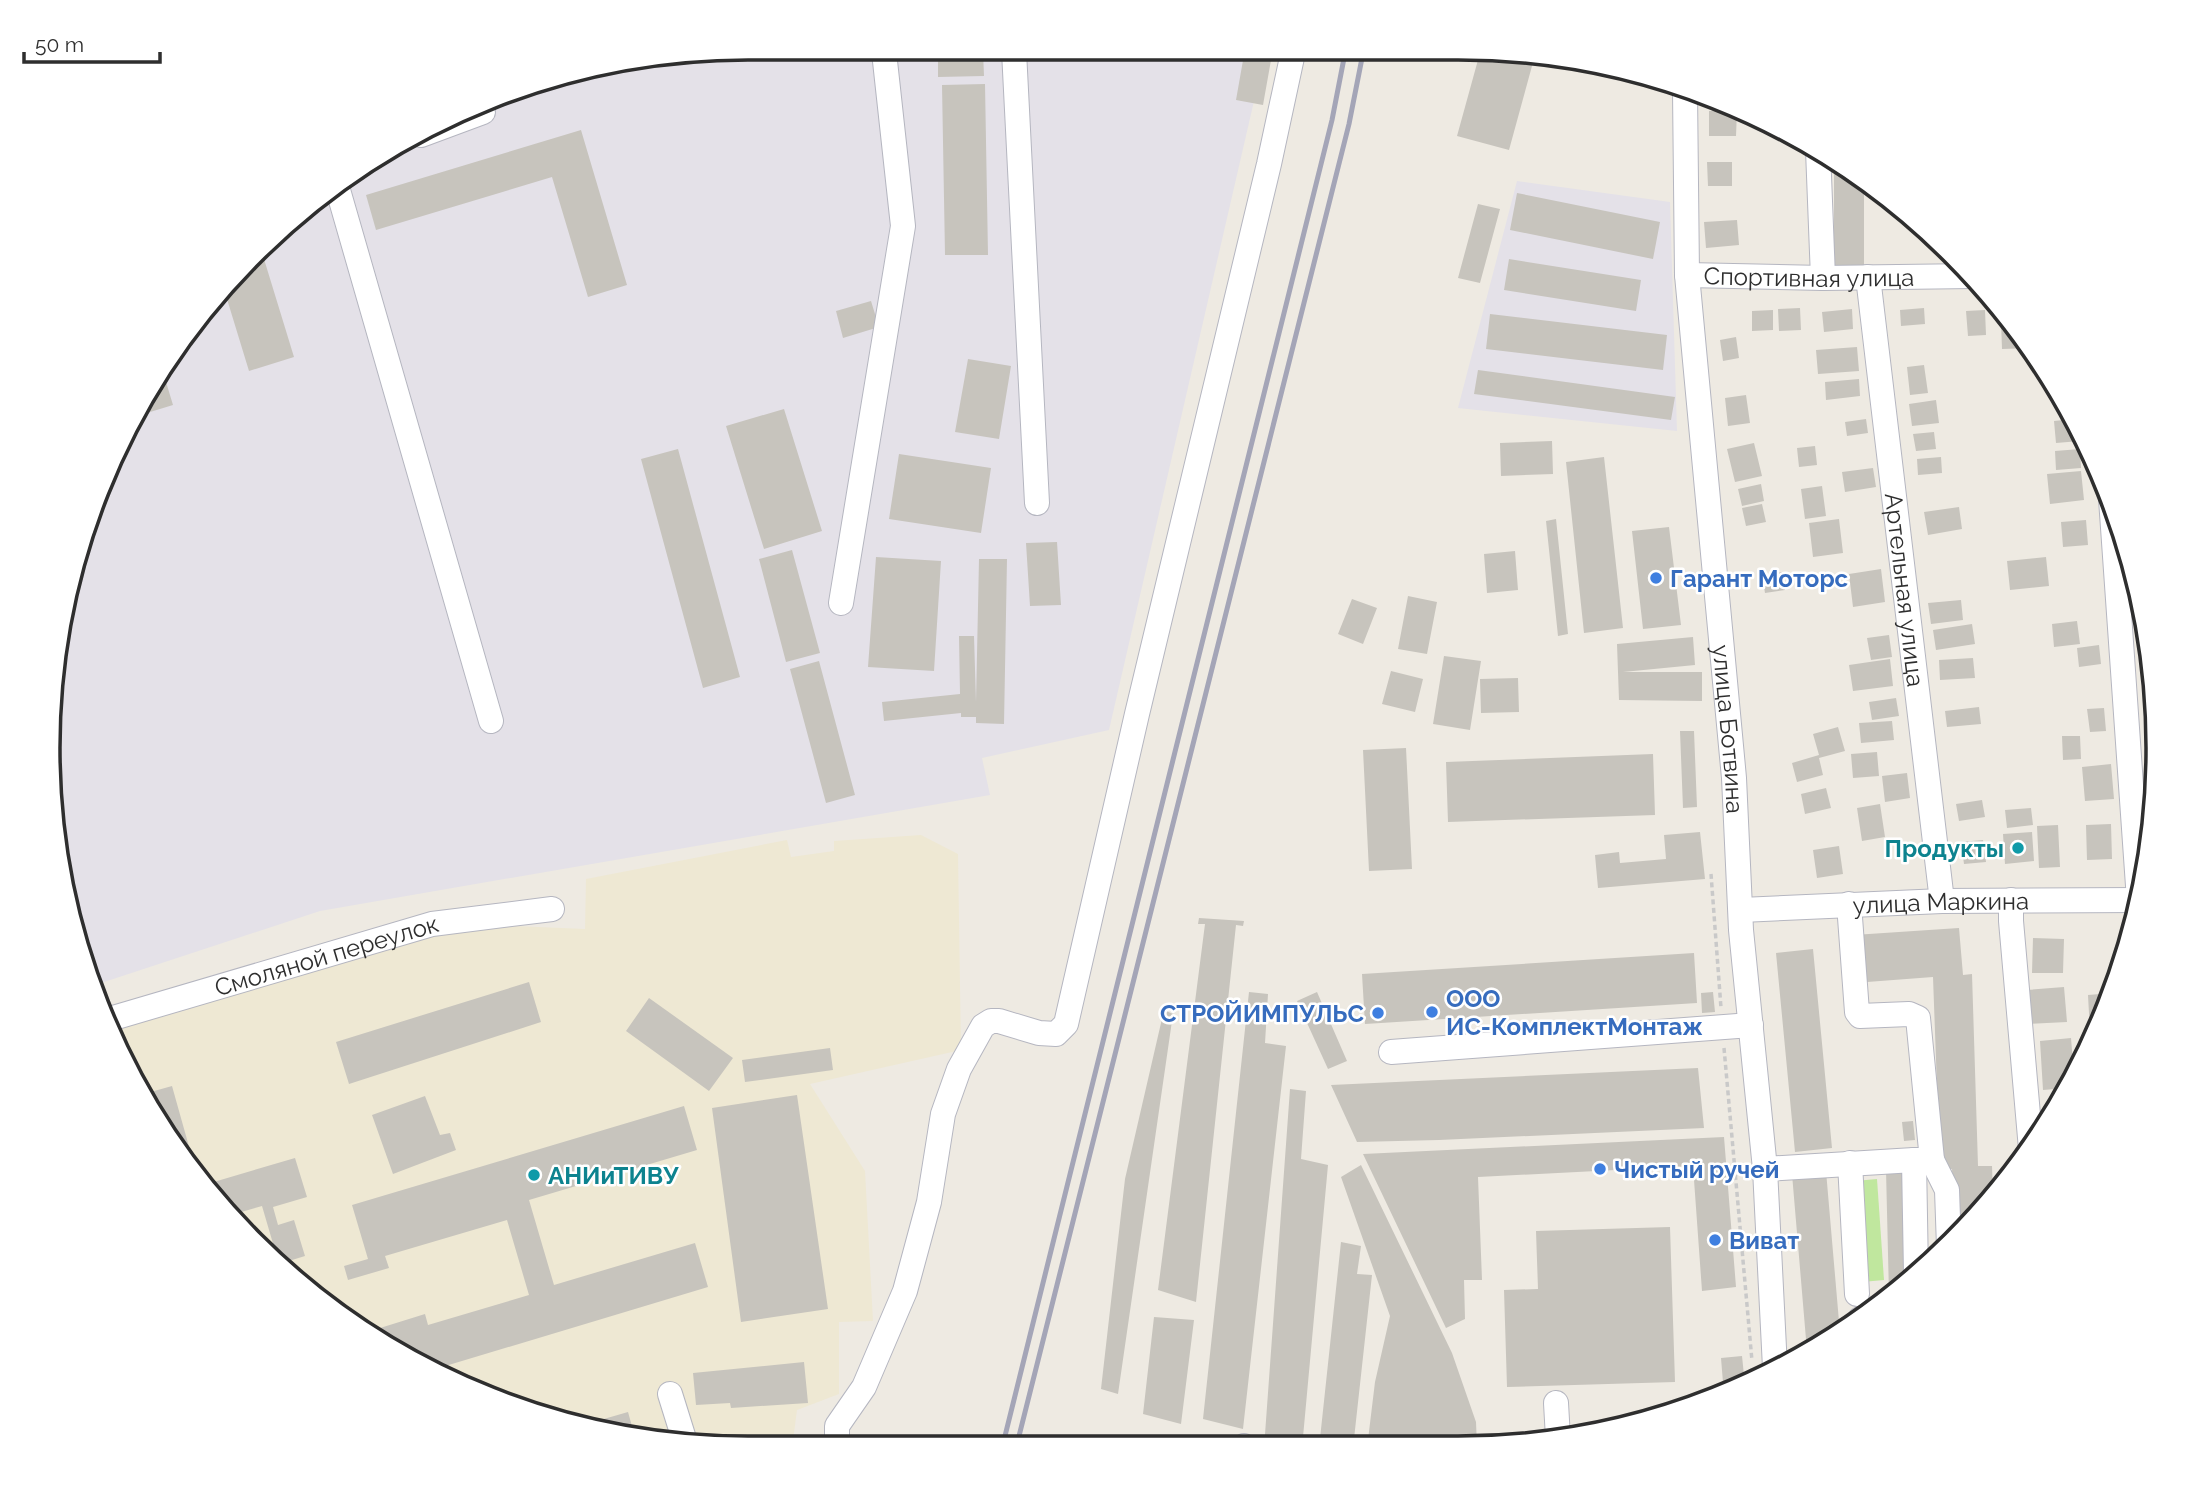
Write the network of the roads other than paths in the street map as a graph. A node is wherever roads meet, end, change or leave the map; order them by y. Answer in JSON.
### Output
{"nodes":[{"id":1,"x":885,"y":60,"type":"edge"},
{"id":2,"x":1014,"y":60,"type":"edge"},
{"id":3,"x":1291,"y":60,"type":"edge"},
{"id":4,"x":1685,"y":98,"type":"edge"},
{"id":5,"x":1818,"y":161,"type":"edge"},
{"id":6,"x":339,"y":194,"type":"edge"},
{"id":7,"x":1687,"y":275,"type":"junction"},
{"id":8,"x":1959,"y":276,"type":"edge"},
{"id":9,"x":1868,"y":277,"type":"junction"},
{"id":10,"x":1823,"y":278,"type":"junction"},
{"id":11,"x":1038,"y":503,"type":"dead end"},
{"id":12,"x":2114,"y":538,"type":"edge"},
{"id":13,"x":842,"y":603,"type":"dead end"},
{"id":14,"x":491,"y":722,"type":"dead end"},
{"id":15,"x":2136,"y":863,"type":"edge"},
{"id":16,"x":2011,"y":900,"type":"junction"},
{"id":17,"x":2129,"y":900,"type":"edge"},
{"id":18,"x":1942,"y":901,"type":"junction"},
{"id":19,"x":1849,"y":904,"type":"junction"},
{"id":20,"x":552,"y":909,"type":"dead end"},
{"id":21,"x":1741,"y":910,"type":"junction"},
{"id":22,"x":115,"y":1018,"type":"edge"},
{"id":23,"x":1751,"y":1025,"type":"junction"},
{"id":24,"x":1391,"y":1052,"type":"dead end"},
{"id":25,"x":2030,"y":1132,"type":"edge"},
{"id":26,"x":1923,"y":1160,"type":"junction"},
{"id":27,"x":1850,"y":1163,"type":"junction"},
{"id":28,"x":1765,"y":1168,"type":"junction"},
{"id":29,"x":1948,"y":1231,"type":"edge"},
{"id":30,"x":1917,"y":1261,"type":"edge"},
{"id":31,"x":1857,"y":1294,"type":"dead end"},
{"id":32,"x":1775,"y":1358,"type":"edge"},
{"id":33,"x":670,"y":1394,"type":"dead end"},
{"id":34,"x":1556,"y":1404,"type":"dead end"},
{"id":35,"x":1557,"y":1428,"type":"edge"},
{"id":36,"x":682,"y":1432,"type":"edge"},
{"id":37,"x":837,"y":1436,"type":"edge"}],
"edges":[{"from":1,"to":13,"type":"street"},
{"from":2,"to":11,"type":"street"},
{"from":3,"to":37,"type":"street"},
{"from":4,"to":7,"type":"street","name":"улица Ботвина"},
{"from":5,"to":10,"type":"street"},
{"from":6,"to":14,"type":"street"},
{"from":7,"to":10,"type":"street","name":"Спортивная улица"},
{"from":7,"to":21,"type":"street","name":"улица Ботвина"},
{"from":8,"to":9,"type":"street","name":"Спортивная улица"},
{"from":9,"to":10,"type":"street","name":"Спортивная улица"},
{"from":9,"to":18,"type":"street","name":"Артельная улица"},
{"from":12,"to":15,"type":"street"},
{"from":16,"to":17,"type":"street","name":"улица Маркина"},
{"from":16,"to":18,"type":"street","name":"улица Маркина"},
{"from":16,"to":25,"type":"street"},
{"from":18,"to":19,"type":"street","name":"улица Маркина"},
{"from":19,"to":21,"type":"street","name":"улица Маркина"},
{"from":19,"to":26,"type":"street"},
{"from":20,"to":22,"type":"street","name":"Смоляной переулок"},
{"from":21,"to":23,"type":"street","name":"улица Ботвина"},
{"from":23,"to":24,"type":"street"},
{"from":23,"to":28,"type":"street","name":"улица Ботвина"},
{"from":26,"to":27,"type":"street"},
{"from":26,"to":29,"type":"street"},
{"from":26,"to":30,"type":"street"},
{"from":27,"to":28,"type":"street"},
{"from":27,"to":31,"type":"street"},
{"from":28,"to":32,"type":"street","name":"улица Ботвина"},
{"from":33,"to":36,"type":"street"},
{"from":34,"to":35,"type":"street"}]}
